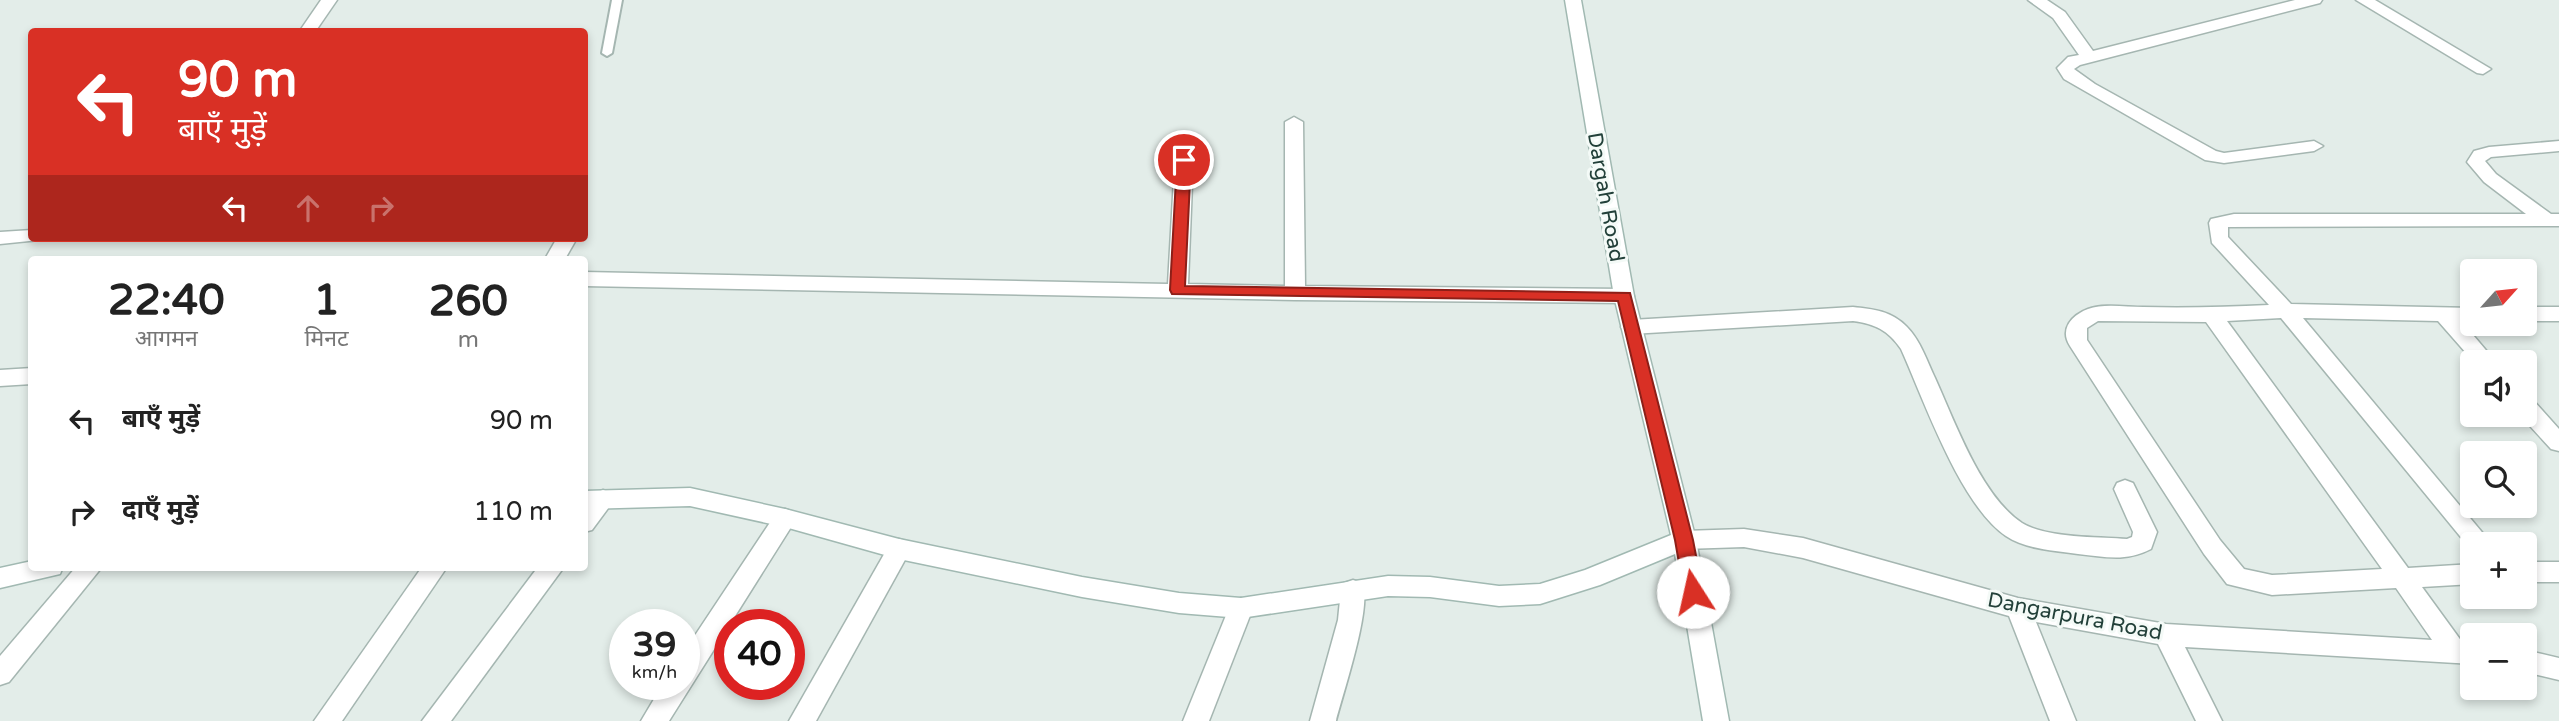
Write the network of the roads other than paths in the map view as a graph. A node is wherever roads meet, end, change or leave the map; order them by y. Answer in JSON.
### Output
{"nodes":[{"id":1,"x":329,"y":0,"type":"edge"},
{"id":2,"x":617,"y":0,"type":"edge"},
{"id":3,"x":1573,"y":0,"type":"edge"},
{"id":4,"x":2036,"y":0,"type":"edge"},
{"id":5,"x":2314,"y":0,"type":"edge"},
{"id":6,"x":2364,"y":0,"type":"edge"},
{"id":7,"x":310,"y":28,"type":"edge"},
{"id":8,"x":607,"y":53,"type":"dead end"},
{"id":9,"x":2090,"y":58,"type":"junction"},
{"id":10,"x":2483,"y":69,"type":"dead end"},
{"id":11,"x":1294,"y":122,"type":"dead end"},
{"id":12,"x":2314,"y":146,"type":"dead end"},
{"id":13,"x":2559,"y":146,"type":"edge"},
{"id":14,"x":1184,"y":160,"type":"dead end"},
{"id":15,"x":2555,"y":224,"type":"edge"},
{"id":16,"x":28,"y":236,"type":"edge"},
{"id":17,"x":0,"y":238,"type":"edge"},
{"id":18,"x":588,"y":279,"type":"edge"},
{"id":19,"x":1178,"y":290,"type":"junction"},
{"id":20,"x":1295,"y":293,"type":"junction"},
{"id":21,"x":1624,"y":296,"type":"junction"},
{"id":22,"x":2286,"y":311,"type":"junction"},
{"id":23,"x":2538,"y":314,"type":"edge"},
{"id":24,"x":2559,"y":314,"type":"edge"},
{"id":25,"x":2212,"y":315,"type":"junction"},
{"id":26,"x":2460,"y":315,"type":"edge"},
{"id":27,"x":2445,"y":316,"type":"junction"},
{"id":28,"x":1631,"y":327,"type":"junction"},
{"id":29,"x":2475,"y":350,"type":"edge"},
{"id":30,"x":28,"y":376,"type":"edge"},
{"id":31,"x":0,"y":378,"type":"edge"},
{"id":32,"x":2537,"y":419,"type":"edge"},
{"id":33,"x":2559,"y":443,"type":"edge"},
{"id":34,"x":2125,"y":489,"type":"dead end"},
{"id":35,"x":594,"y":500,"type":"edge"},
{"id":36,"x":785,"y":518,"type":"junction"},
{"id":37,"x":2468,"y":532,"type":"edge"},
{"id":38,"x":1684,"y":540,"type":"junction"},
{"id":39,"x":900,"y":549,"type":"junction"},
{"id":40,"x":32,"y":571,"type":"edge"},
{"id":41,"x":87,"y":571,"type":"edge"},
{"id":42,"x":432,"y":571,"type":"edge"},
{"id":43,"x":549,"y":571,"type":"edge"},
{"id":44,"x":2537,"y":572,"type":"edge"},
{"id":45,"x":2559,"y":572,"type":"edge"},
{"id":46,"x":2460,"y":575,"type":"edge"},
{"id":47,"x":0,"y":578,"type":"edge"},
{"id":48,"x":2405,"y":579,"type":"junction"},
{"id":49,"x":1353,"y":590,"type":"junction"},
{"id":50,"x":1241,"y":608,"type":"junction"},
{"id":51,"x":2018,"y":608,"type":"junction"},
{"id":52,"x":2166,"y":635,"type":"junction"},
{"id":53,"x":2460,"y":648,"type":"edge"},
{"id":54,"x":700,"y":649,"type":"edge"},
{"id":55,"x":2460,"y":652,"type":"edge"},
{"id":56,"x":2537,"y":664,"type":"edge"},
{"id":57,"x":2559,"y":669,"type":"edge"},
{"id":58,"x":0,"y":674,"type":"edge"},
{"id":59,"x":668,"y":700,"type":"edge"},
{"id":60,"x":327,"y":721,"type":"edge"},
{"id":61,"x":435,"y":721,"type":"edge"},
{"id":62,"x":654,"y":721,"type":"edge"},
{"id":63,"x":802,"y":721,"type":"edge"},
{"id":64,"x":1196,"y":721,"type":"edge"},
{"id":65,"x":1323,"y":721,"type":"edge"},
{"id":66,"x":1716,"y":721,"type":"edge"},
{"id":67,"x":2063,"y":721,"type":"edge"},
{"id":68,"x":2209,"y":721,"type":"edge"}],
"edges":[{"from":1,"to":7,"type":"street"},
{"from":2,"to":8,"type":"lane"},
{"from":3,"to":21,"type":"street","name":"Dargah Road"},
{"from":4,"to":9,"type":"street"},
{"from":5,"to":9,"type":"street"},
{"from":6,"to":10,"type":"street"},
{"from":9,"to":12,"type":"street"},
{"from":11,"to":20,"type":"street"},
{"from":13,"to":15,"type":"street"},
{"from":14,"to":19,"type":"street"},
{"from":15,"to":22,"type":"street"},
{"from":16,"to":17,"type":"street"},
{"from":18,"to":19,"type":"street"},
{"from":19,"to":20,"type":"street"},
{"from":20,"to":21,"type":"street"},
{"from":21,"to":28,"type":"street","name":"Dargah Road"},
{"from":22,"to":25,"type":"street"},
{"from":22,"to":27,"type":"street"},
{"from":22,"to":37,"type":"street"},
{"from":23,"to":24,"type":"street"},
{"from":25,"to":48,"type":"street"},
{"from":25,"to":48,"type":"street"},
{"from":26,"to":27,"type":"street"},
{"from":27,"to":29,"type":"street"},
{"from":28,"to":34,"type":"street"},
{"from":28,"to":38,"type":"street","name":"Dargah Road"},
{"from":30,"to":31,"type":"street"},
{"from":32,"to":33,"type":"street"},
{"from":35,"to":36,"type":"street"},
{"from":36,"to":39,"type":"street"},
{"from":36,"to":54,"type":"street"},
{"from":38,"to":49,"type":"street"},
{"from":38,"to":51,"type":"street","name":"Dangarpura Road"},
{"from":38,"to":66,"type":"street","name":"Dargah Road"},
{"from":39,"to":50,"type":"street"},
{"from":39,"to":63,"type":"street"},
{"from":40,"to":47,"type":"street"},
{"from":41,"to":58,"type":"street"},
{"from":42,"to":60,"type":"street"},
{"from":43,"to":61,"type":"street"},
{"from":44,"to":45,"type":"street"},
{"from":46,"to":48,"type":"street"},
{"from":48,"to":53,"type":"street"},
{"from":49,"to":50,"type":"street"},
{"from":49,"to":65,"type":"street"},
{"from":50,"to":64,"type":"street"},
{"from":51,"to":52,"type":"street","name":"Dangarpura Road"},
{"from":51,"to":67,"type":"street"},
{"from":52,"to":55,"type":"street","name":"Dangarpura Road"},
{"from":52,"to":68,"type":"street"},
{"from":56,"to":57,"type":"street"},
{"from":59,"to":62,"type":"street"}]}
